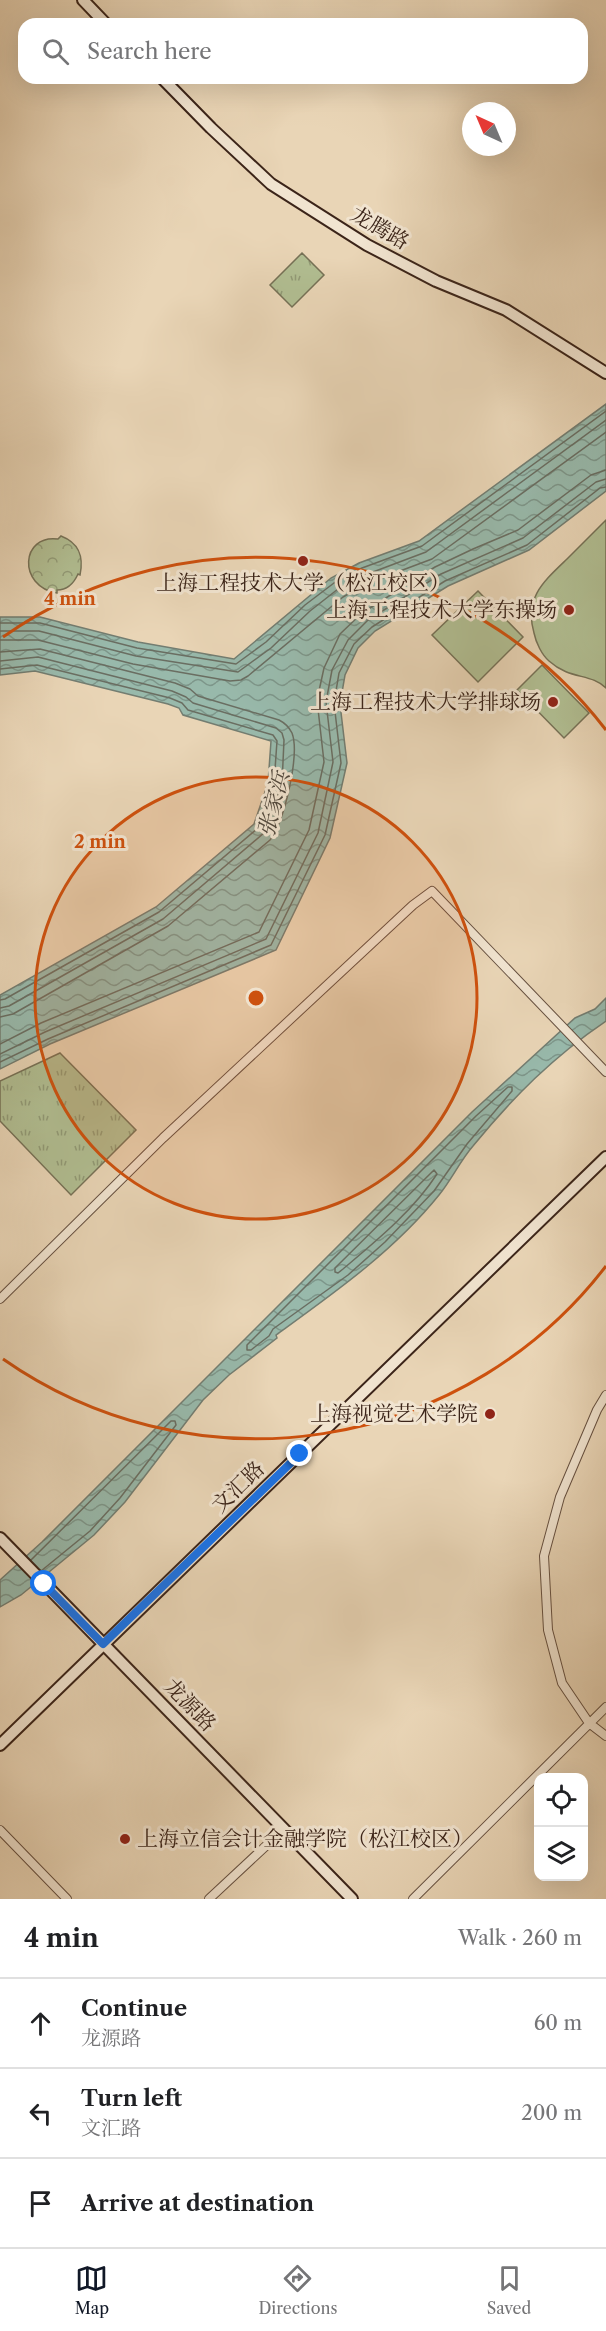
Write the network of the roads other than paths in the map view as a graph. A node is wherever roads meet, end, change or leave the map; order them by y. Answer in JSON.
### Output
{"nodes":[{"id":1,"x":83,"y":0,"type":"edge"},
{"id":2,"x":100,"y":18,"type":"edge"},
{"id":3,"x":168,"y":84,"type":"edge"},
{"id":4,"x":606,"y":373,"type":"edge"},
{"id":5,"x":606,"y":1072,"type":"edge"},
{"id":6,"x":606,"y":1156,"type":"edge"},
{"id":7,"x":0,"y":1299,"type":"edge"},
{"id":8,"x":606,"y":1395,"type":"edge"},
{"id":9,"x":0,"y":1538,"type":"edge"},
{"id":10,"x":103,"y":1644,"type":"junction"},
{"id":11,"x":606,"y":1707,"type":"edge"},
{"id":12,"x":589,"y":1723,"type":"junction"},
{"id":13,"x":606,"y":1736,"type":"edge"},
{"id":14,"x":0,"y":1744,"type":"edge"},
{"id":15,"x":284,"y":1829,"type":"junction"},
{"id":16,"x":0,"y":1830,"type":"edge"},
{"id":17,"x":67,"y":1899,"type":"edge"},
{"id":18,"x":209,"y":1899,"type":"edge"},
{"id":19,"x":352,"y":1899,"type":"edge"},
{"id":20,"x":413,"y":1899,"type":"edge"}],
"edges":[{"from":1,"to":2,"type":"main road"},
{"from":3,"to":4,"type":"main road","name":"龙腾路"},
{"from":5,"to":7,"type":"street"},
{"from":6,"to":10,"type":"main road","name":"文汇路"},
{"from":8,"to":12,"type":"street"},
{"from":9,"to":10,"type":"main road","name":"龙源路"},
{"from":10,"to":14,"type":"main road","name":"文汇路"},
{"from":10,"to":15,"type":"main road","name":"龙源路"},
{"from":11,"to":12,"type":"street"},
{"from":12,"to":13,"type":"street"},
{"from":12,"to":20,"type":"street"},
{"from":15,"to":18,"type":"street"},
{"from":15,"to":19,"type":"main road","name":"龙源路"},
{"from":16,"to":17,"type":"street"}]}
